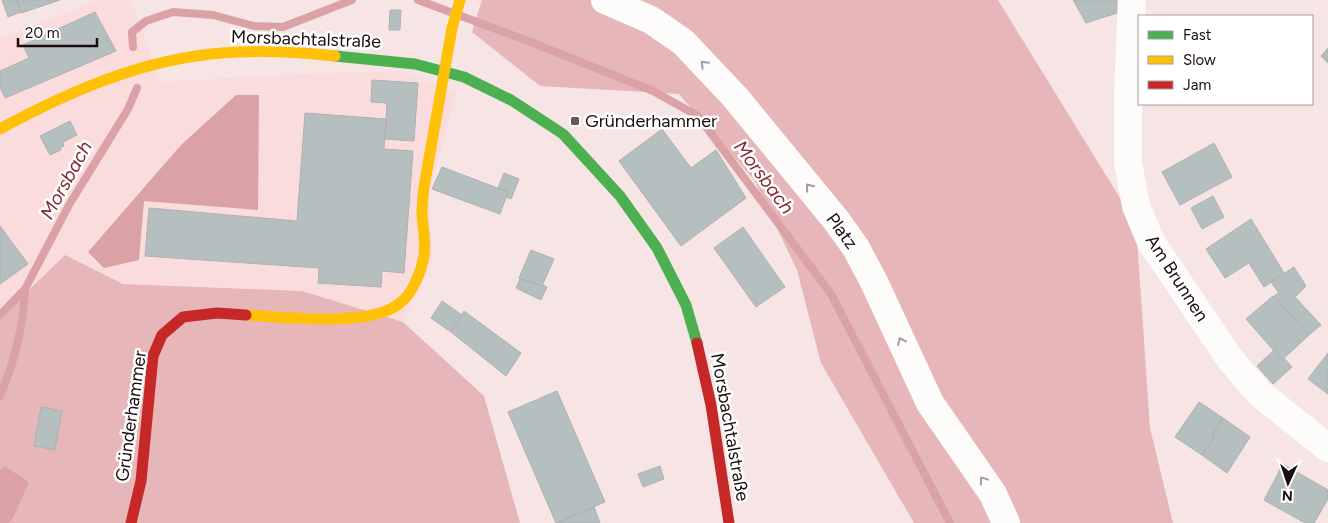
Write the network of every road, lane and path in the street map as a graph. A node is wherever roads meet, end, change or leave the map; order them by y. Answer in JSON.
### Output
{"nodes":[{"id":1,"x":460,"y":0,"type":"edge"},
{"id":2,"x":605,"y":0,"type":"edge"},
{"id":3,"x":1132,"y":0,"type":"edge"},
{"id":4,"x":445,"y":72,"type":"junction"},
{"id":5,"x":0,"y":129,"type":"edge"},
{"id":6,"x":1328,"y":448,"type":"edge"},
{"id":7,"x":131,"y":523,"type":"edge"},
{"id":8,"x":729,"y":523,"type":"edge"},
{"id":9,"x":1006,"y":523,"type":"edge"}],
"edges":[{"from":1,"to":4,"type":"main road","name":"Gründerhammer"},
{"from":9,"to":2,"type":"street","name":"Platz","one_way":true},
{"from":3,"to":6,"type":"street","name":"Am Brunnen"},
{"from":4,"to":5,"type":"main road","name":"Morsbachtalstraße"},
{"from":4,"to":7,"type":"main road","name":"Gründerhammer"},
{"from":4,"to":8,"type":"main road","name":"Morsbachtalstraße"}]}
